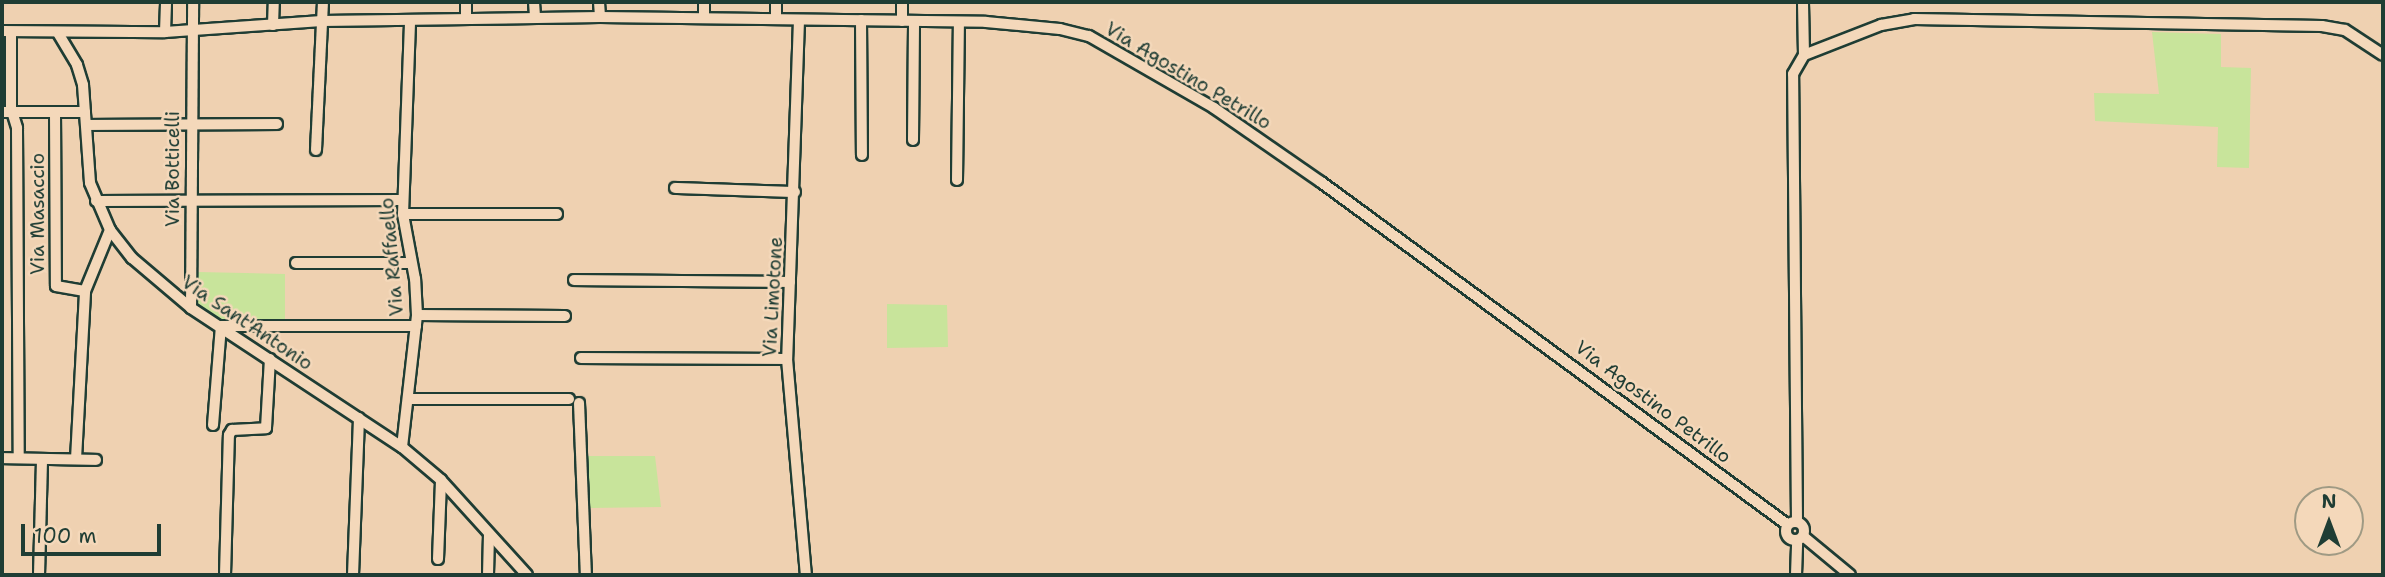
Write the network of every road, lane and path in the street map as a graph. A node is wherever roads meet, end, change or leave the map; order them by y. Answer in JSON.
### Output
{"nodes":[{"id":1,"x":166,"y":2,"type":"edge"},
{"id":2,"x":193,"y":2,"type":"edge"},
{"id":3,"x":274,"y":2,"type":"edge"},
{"id":4,"x":323,"y":2,"type":"edge"},
{"id":5,"x":466,"y":2,"type":"edge"},
{"id":6,"x":534,"y":2,"type":"edge"},
{"id":7,"x":599,"y":2,"type":"edge"},
{"id":8,"x":704,"y":2,"type":"edge"},
{"id":9,"x":776,"y":2,"type":"edge"},
{"id":10,"x":902,"y":2,"type":"edge"},
{"id":11,"x":1803,"y":2,"type":"edge"},
{"id":12,"x":600,"y":17,"type":"junction"},
{"id":13,"x":534,"y":18,"type":"junction"},
{"id":14,"x":704,"y":18,"type":"junction"},
{"id":15,"x":466,"y":19,"type":"junction"},
{"id":16,"x":776,"y":19,"type":"junction"},
{"id":17,"x":410,"y":20,"type":"junction"},
{"id":18,"x":799,"y":20,"type":"junction"},
{"id":19,"x":861,"y":20,"type":"junction"},
{"id":20,"x":322,"y":21,"type":"junction"},
{"id":21,"x":902,"y":21,"type":"junction"},
{"id":22,"x":914,"y":21,"type":"junction"},
{"id":23,"x":959,"y":22,"type":"junction"},
{"id":24,"x":273,"y":25,"type":"junction"},
{"id":25,"x":192,"y":29,"type":"junction"},
{"id":26,"x":6,"y":32,"type":"edge"},
{"id":27,"x":165,"y":32,"type":"junction"},
{"id":28,"x":58,"y":33,"type":"junction"},
{"id":29,"x":1804,"y":55,"type":"junction"},
{"id":30,"x":2383,"y":55,"type":"edge"},
{"id":31,"x":7,"y":112,"type":"edge"},
{"id":32,"x":55,"y":112,"type":"junction"},
{"id":33,"x":85,"y":112,"type":"junction"},
{"id":34,"x":191,"y":124,"type":"junction"},
{"id":35,"x":277,"y":124,"type":"dead end"},
{"id":36,"x":86,"y":125,"type":"junction"},
{"id":37,"x":913,"y":140,"type":"dead end"},
{"id":38,"x":316,"y":150,"type":"dead end"},
{"id":39,"x":862,"y":155,"type":"dead end"},
{"id":40,"x":957,"y":180,"type":"dead end"},
{"id":41,"x":675,"y":188,"type":"dead end"},
{"id":42,"x":795,"y":192,"type":"junction"},
{"id":43,"x":403,"y":200,"type":"junction"},
{"id":44,"x":96,"y":201,"type":"junction"},
{"id":45,"x":191,"y":201,"type":"junction"},
{"id":46,"x":403,"y":214,"type":"junction"},
{"id":47,"x":557,"y":214,"type":"dead end"},
{"id":48,"x":110,"y":230,"type":"junction"},
{"id":49,"x":296,"y":263,"type":"dead end"},
{"id":50,"x":411,"y":263,"type":"junction"},
{"id":51,"x":574,"y":280,"type":"dead end"},
{"id":52,"x":790,"y":282,"type":"junction"},
{"id":53,"x":85,"y":291,"type":"junction"},
{"id":54,"x":191,"y":308,"type":"junction"},
{"id":55,"x":565,"y":316,"type":"dead end"},
{"id":56,"x":416,"y":321,"type":"junction"},
{"id":57,"x":221,"y":327,"type":"junction"},
{"id":58,"x":581,"y":358,"type":"dead end"},
{"id":59,"x":270,"y":359,"type":"junction"},
{"id":60,"x":787,"y":359,"type":"junction"},
{"id":61,"x":409,"y":399,"type":"junction"},
{"id":62,"x":359,"y":418,"type":"junction"},
{"id":63,"x":213,"y":425,"type":"dead end"},
{"id":64,"x":402,"y":447,"type":"junction"},
{"id":65,"x":2,"y":458,"type":"edge"},
{"id":66,"x":19,"y":458,"type":"junction"},
{"id":67,"x":42,"y":459,"type":"junction"},
{"id":68,"x":76,"y":460,"type":"junction"},
{"id":69,"x":96,"y":460,"type":"dead end"},
{"id":70,"x":441,"y":480,"type":"junction"},
{"id":71,"x":1792,"y":523,"type":"junction"},
{"id":72,"x":489,"y":534,"type":"junction"},
{"id":73,"x":1800,"y":538,"type":"junction"},
{"id":74,"x":438,"y":559,"type":"dead end"},
{"id":75,"x":39,"y":575,"type":"edge"},
{"id":76,"x":225,"y":575,"type":"edge"},
{"id":77,"x":353,"y":575,"type":"edge"},
{"id":78,"x":488,"y":575,"type":"edge"},
{"id":79,"x":527,"y":575,"type":"edge"},
{"id":80,"x":586,"y":575,"type":"edge"},
{"id":81,"x":806,"y":575,"type":"edge"},
{"id":82,"x":1796,"y":575,"type":"edge"},
{"id":83,"x":1850,"y":575,"type":"edge"}],
"edges":[{"from":1,"to":27,"type":"street"},
{"from":2,"to":25,"type":"street","name":"Via Botticelli"},
{"from":3,"to":24,"type":"street"},
{"from":4,"to":20,"type":"street"},
{"from":5,"to":15,"type":"street"},
{"from":6,"to":13,"type":"street"},
{"from":7,"to":12,"type":"street"},
{"from":8,"to":14,"type":"street"},
{"from":9,"to":16,"type":"street"},
{"from":10,"to":21,"type":"street"},
{"from":11,"to":29,"type":"street"},
{"from":12,"to":13,"type":"street","name":"Via Agostino Petrillo"},
{"from":12,"to":14,"type":"street","name":"Via Agostino Petrillo"},
{"from":13,"to":15,"type":"street","name":"Via Agostino Petrillo"},
{"from":14,"to":16,"type":"street","name":"Via Agostino Petrillo"},
{"from":15,"to":17,"type":"street","name":"Via Agostino Petrillo"},
{"from":16,"to":18,"type":"street","name":"Via Agostino Petrillo"},
{"from":17,"to":20,"type":"street","name":"Via Agostino Petrillo"},
{"from":17,"to":43,"type":"street","name":"Via Raffaello"},
{"from":18,"to":19,"type":"street","name":"Via Agostino Petrillo"},
{"from":18,"to":42,"type":"street","name":"Via Limotone"},
{"from":19,"to":21,"type":"street","name":"Via Agostino Petrillo"},
{"from":19,"to":39,"type":"street"},
{"from":20,"to":24,"type":"street","name":"Via Agostino Petrillo"},
{"from":20,"to":38,"type":"street"},
{"from":21,"to":22,"type":"street","name":"Via Agostino Petrillo"},
{"from":22,"to":23,"type":"street","name":"Via Agostino Petrillo"},
{"from":22,"to":37,"type":"street"},
{"from":23,"to":40,"type":"street"},
{"from":23,"to":71,"type":"street","name":"Via Agostino Petrillo"},
{"from":24,"to":25,"type":"street","name":"Via Agostino Petrillo"},
{"from":25,"to":27,"type":"street","name":"Via Agostino Petrillo"},
{"from":25,"to":34,"type":"street","name":"Via Botticelli"},
{"from":26,"to":28,"type":"street","name":"Via Agostino Petrillo"},
{"from":26,"to":31,"type":"street"},
{"from":27,"to":28,"type":"street","name":"Via Agostino Petrillo"},
{"from":28,"to":33,"type":"street","name":"Via Sant'Antonio"},
{"from":29,"to":30,"type":"street"},
{"from":29,"to":71,"type":"street"},
{"from":31,"to":32,"type":"street"},
{"from":31,"to":66,"type":"street"},
{"from":32,"to":33,"type":"street"},
{"from":32,"to":53,"type":"street","name":"Via Masaccio"},
{"from":33,"to":36,"type":"street","name":"Via Sant'Antonio"},
{"from":34,"to":35,"type":"street"},
{"from":34,"to":36,"type":"street"},
{"from":34,"to":45,"type":"street","name":"Via Botticelli"},
{"from":36,"to":44,"type":"street","name":"Via Sant'Antonio"},
{"from":41,"to":42,"type":"street"},
{"from":42,"to":52,"type":"street","name":"Via Limotone"},
{"from":43,"to":45,"type":"street"},
{"from":43,"to":46,"type":"street","name":"Via Raffaello"},
{"from":44,"to":45,"type":"street"},
{"from":44,"to":48,"type":"street","name":"Via Sant'Antonio"},
{"from":45,"to":54,"type":"street","name":"Via Botticelli"},
{"from":46,"to":47,"type":"street"},
{"from":46,"to":50,"type":"street","name":"Via Raffaello"},
{"from":48,"to":53,"type":"street"},
{"from":48,"to":54,"type":"street","name":"Via Sant'Antonio"},
{"from":49,"to":50,"type":"street"},
{"from":50,"to":56,"type":"street","name":"Via Raffaello"},
{"from":51,"to":52,"type":"street"},
{"from":52,"to":60,"type":"street","name":"Via Limotone"},
{"from":53,"to":68,"type":"street"},
{"from":54,"to":57,"type":"street","name":"Via Sant'Antonio"},
{"from":55,"to":56,"type":"street"},
{"from":56,"to":57,"type":"street"},
{"from":56,"to":61,"type":"street","name":"Via Raffaello"},
{"from":57,"to":59,"type":"street","name":"Via Sant'Antonio"},
{"from":57,"to":63,"type":"street"},
{"from":58,"to":60,"type":"street"},
{"from":59,"to":62,"type":"street","name":"Via Sant'Antonio"},
{"from":59,"to":76,"type":"street"},
{"from":60,"to":81,"type":"street","name":"Via Limotone"},
{"from":61,"to":64,"type":"street","name":"Via Raffaello"},
{"from":61,"to":80,"type":"street"},
{"from":62,"to":64,"type":"street","name":"Via Sant'Antonio"},
{"from":62,"to":77,"type":"street"},
{"from":64,"to":70,"type":"street","name":"Via Sant'Antonio"},
{"from":65,"to":66,"type":"street"},
{"from":66,"to":67,"type":"street"},
{"from":67,"to":68,"type":"street"},
{"from":67,"to":75,"type":"street"},
{"from":68,"to":69,"type":"street"},
{"from":70,"to":72,"type":"street","name":"Via Sant'Antonio"},
{"from":70,"to":74,"type":"street"},
{"from":71,"to":73,"type":"street"},
{"from":71,"to":73,"type":"street"},
{"from":72,"to":78,"type":"street"},
{"from":72,"to":79,"type":"street","name":"Via Sant'Antonio"},
{"from":73,"to":82,"type":"street"},
{"from":73,"to":83,"type":"street"}]}
